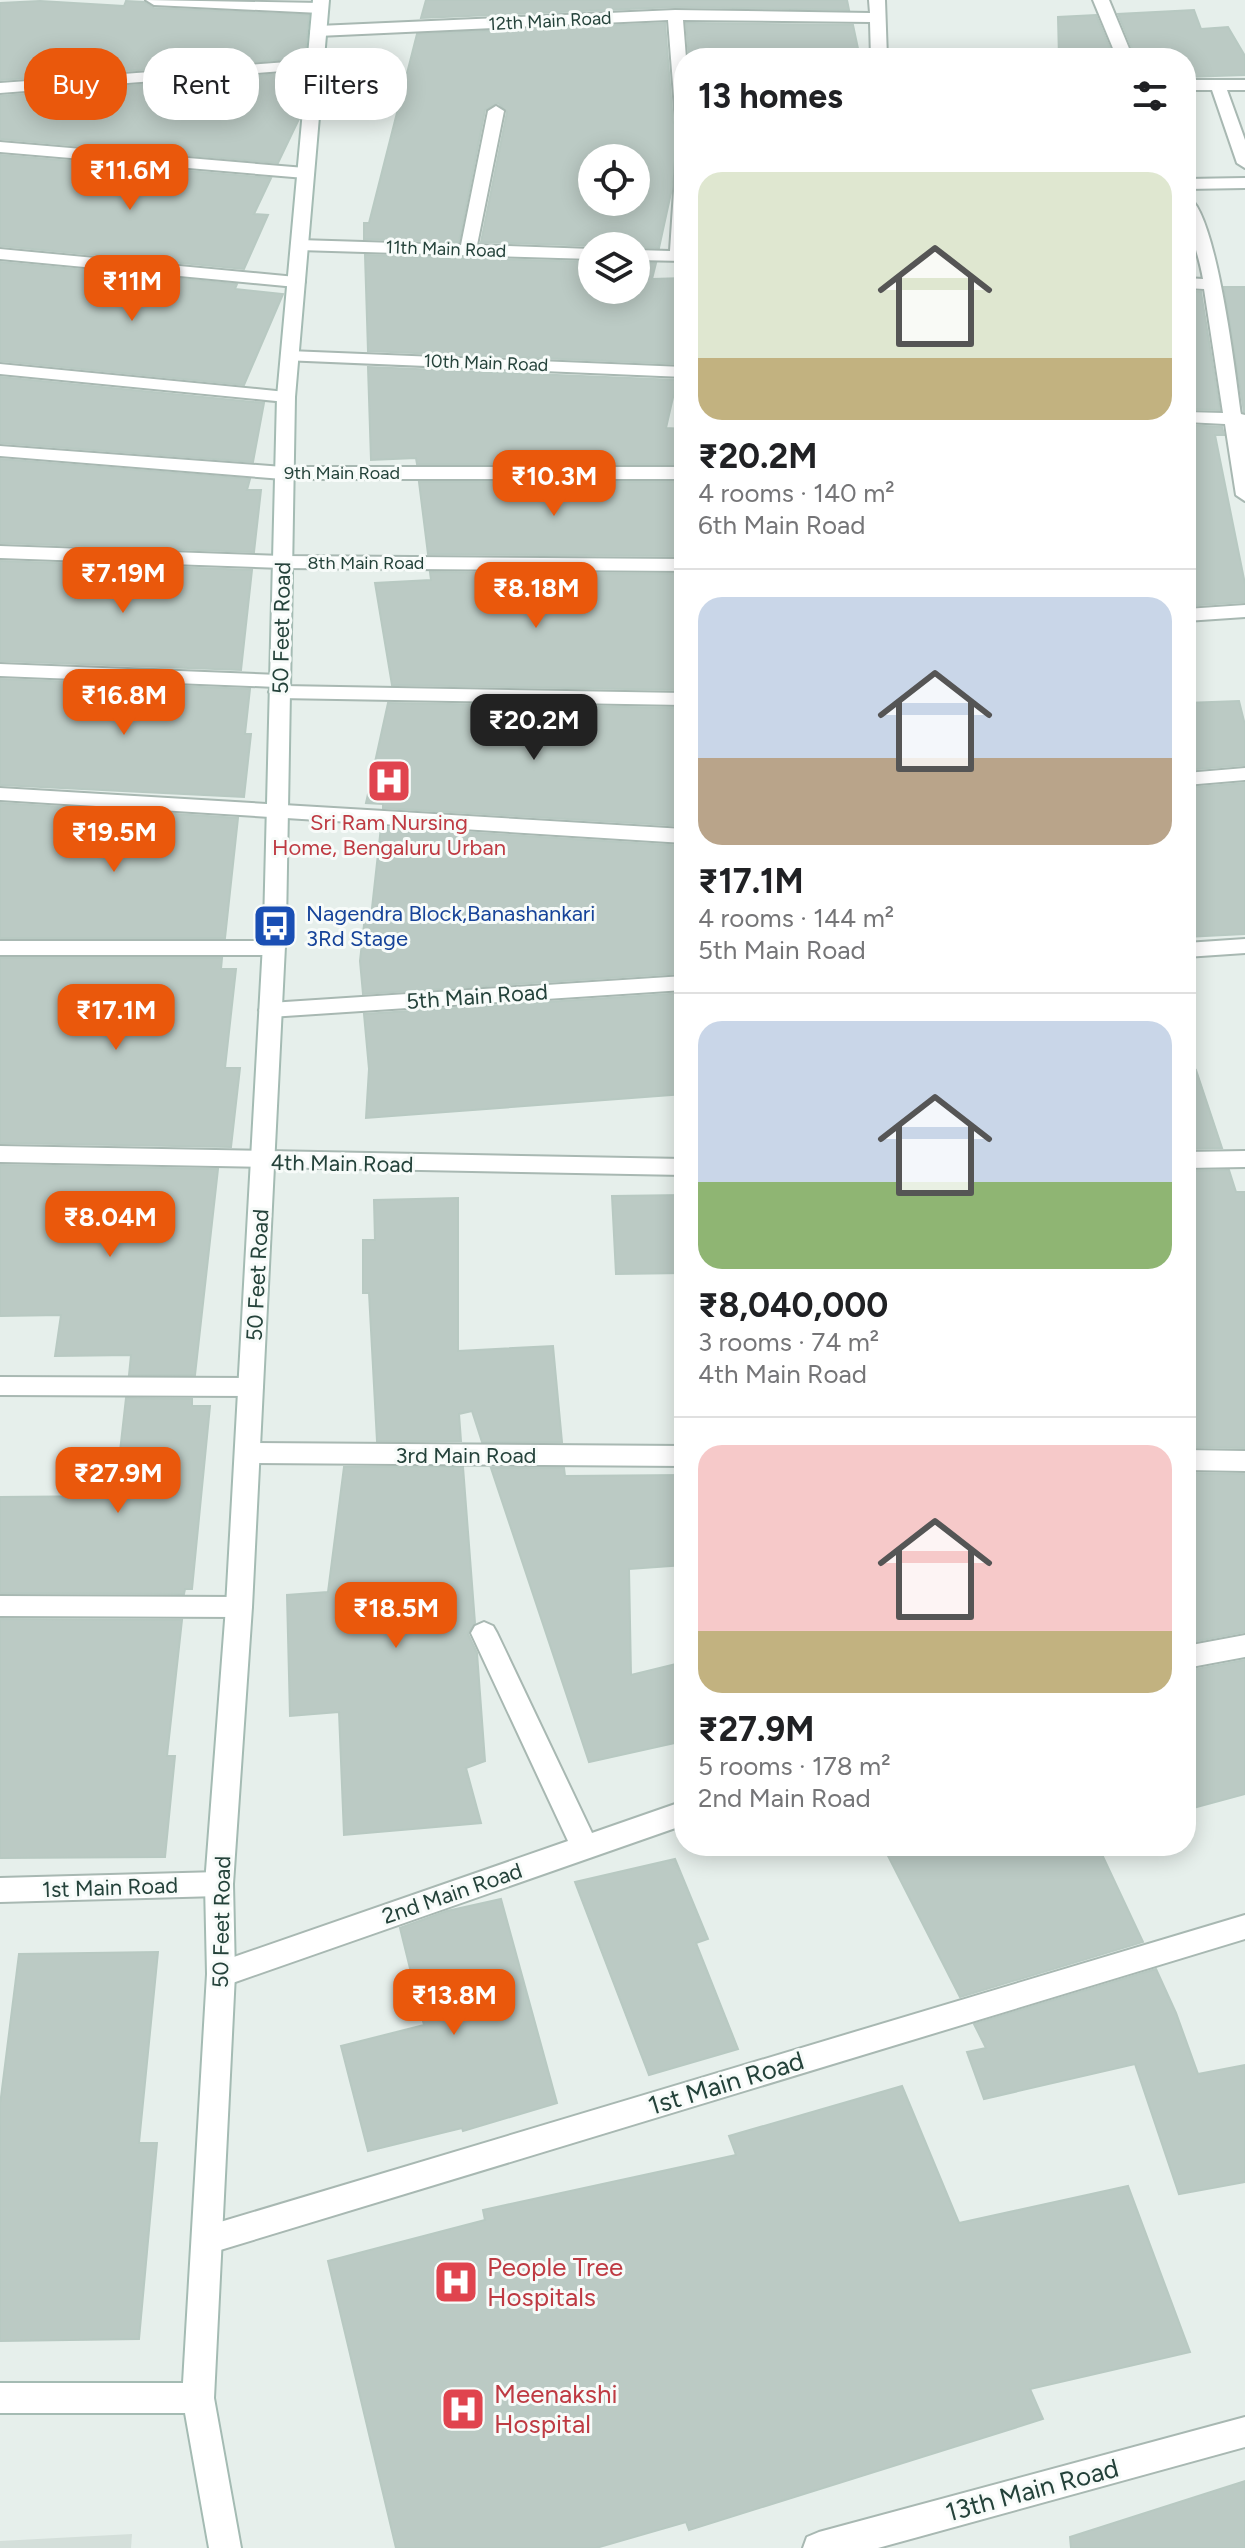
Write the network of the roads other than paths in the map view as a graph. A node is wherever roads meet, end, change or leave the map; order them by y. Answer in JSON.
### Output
{"nodes":[{"id":1,"x":154,"y":0,"type":"edge"},
{"id":2,"x":877,"y":0,"type":"edge"},
{"id":3,"x":1101,"y":0,"type":"edge"},
{"id":4,"x":319,"y":13,"type":"edge"},
{"id":5,"x":675,"y":15,"type":"junction"},
{"id":6,"x":878,"y":18,"type":"junction"},
{"id":7,"x":316,"y":48,"type":"edge"},
{"id":8,"x":678,"y":48,"type":"edge"},
{"id":9,"x":879,"y":48,"type":"edge"},
{"id":10,"x":1121,"y":48,"type":"edge"},
{"id":11,"x":275,"y":68,"type":"edge"},
{"id":12,"x":1196,"y":85,"type":"edge"},
{"id":13,"x":1218,"y":85,"type":"junction"},
{"id":14,"x":1245,"y":85,"type":"edge"},
{"id":15,"x":0,"y":88,"type":"edge"},
{"id":16,"x":496,"y":111,"type":"dead end"},
{"id":17,"x":309,"y":120,"type":"edge"},
{"id":18,"x":0,"y":147,"type":"edge"},
{"id":19,"x":1245,"y":163,"type":"edge"},
{"id":20,"x":305,"y":173,"type":"junction"},
{"id":21,"x":1245,"y":183,"type":"edge"},
{"id":22,"x":1196,"y":184,"type":"edge"},
{"id":23,"x":1245,"y":197,"type":"edge"},
{"id":24,"x":1196,"y":199,"type":"edge"},
{"id":25,"x":1196,"y":224,"type":"edge"},
{"id":26,"x":299,"y":245,"type":"junction"},
{"id":27,"x":468,"y":250,"type":"junction"},
{"id":28,"x":0,"y":254,"type":"edge"},
{"id":29,"x":578,"y":254,"type":"edge"},
{"id":30,"x":650,"y":255,"type":"edge"},
{"id":31,"x":674,"y":256,"type":"edge"},
{"id":32,"x":296,"y":282,"type":"junction"},
{"id":33,"x":1196,"y":284,"type":"edge"},
{"id":34,"x":1214,"y":285,"type":"junction"},
{"id":35,"x":289,"y":356,"type":"junction"},
{"id":36,"x":0,"y":369,"type":"edge"},
{"id":37,"x":674,"y":372,"type":"edge"},
{"id":38,"x":286,"y":397,"type":"junction"},
{"id":39,"x":1196,"y":418,"type":"edge"},
{"id":40,"x":1240,"y":420,"type":"edge"},
{"id":41,"x":0,"y":451,"type":"edge"},
{"id":42,"x":283,"y":473,"type":"junction"},
{"id":43,"x":674,"y":473,"type":"edge"},
{"id":44,"x":1245,"y":495,"type":"edge"},
{"id":45,"x":0,"y":552,"type":"edge"},
{"id":46,"x":282,"y":562,"type":"junction"},
{"id":47,"x":674,"y":565,"type":"edge"},
{"id":48,"x":1245,"y":611,"type":"edge"},
{"id":49,"x":1196,"y":614,"type":"edge"},
{"id":50,"x":0,"y":670,"type":"edge"},
{"id":51,"x":279,"y":687,"type":"junction"},
{"id":52,"x":674,"y":699,"type":"edge"},
{"id":53,"x":1245,"y":774,"type":"edge"},
{"id":54,"x":1196,"y":778,"type":"edge"},
{"id":55,"x":0,"y":794,"type":"edge"},
{"id":56,"x":277,"y":811,"type":"junction"},
{"id":57,"x":674,"y":835,"type":"edge"},
{"id":58,"x":1245,"y":946,"type":"edge"},
{"id":59,"x":0,"y":948,"type":"edge"},
{"id":60,"x":274,"y":948,"type":"junction"},
{"id":61,"x":1196,"y":949,"type":"edge"},
{"id":62,"x":674,"y":984,"type":"edge"},
{"id":63,"x":270,"y":1010,"type":"junction"},
{"id":64,"x":0,"y":1154,"type":"edge"},
{"id":65,"x":1245,"y":1159,"type":"edge"},
{"id":66,"x":1196,"y":1160,"type":"edge"},
{"id":67,"x":262,"y":1161,"type":"junction"},
{"id":68,"x":674,"y":1167,"type":"edge"},
{"id":69,"x":0,"y":1386,"type":"edge"},
{"id":70,"x":251,"y":1387,"type":"junction"},
{"id":71,"x":248,"y":1453,"type":"junction"},
{"id":72,"x":674,"y":1456,"type":"edge"},
{"id":73,"x":1196,"y":1460,"type":"edge"},
{"id":74,"x":1245,"y":1461,"type":"edge"},
{"id":75,"x":0,"y":1606,"type":"edge"},
{"id":76,"x":239,"y":1607,"type":"junction"},
{"id":77,"x":484,"y":1633,"type":"dead end"},
{"id":78,"x":1245,"y":1646,"type":"edge"},
{"id":79,"x":1196,"y":1655,"type":"edge"},
{"id":80,"x":674,"y":1816,"type":"edge"},
{"id":81,"x":585,"y":1847,"type":"junction"},
{"id":82,"x":219,"y":1884,"type":"junction"},
{"id":83,"x":0,"y":1890,"type":"edge"},
{"id":84,"x":1245,"y":1927,"type":"edge"},
{"id":85,"x":221,"y":1974,"type":"junction"},
{"id":86,"x":207,"y":2240,"type":"junction"},
{"id":87,"x":0,"y":2398,"type":"edge"},
{"id":88,"x":198,"y":2398,"type":"junction"},
{"id":89,"x":1245,"y":2432,"type":"edge"},
{"id":90,"x":225,"y":2548,"type":"edge"},
{"id":91,"x":819,"y":2548,"type":"edge"}],
"edges":[{"from":1,"to":4,"type":"street"},
{"from":2,"to":6,"type":"street"},
{"from":3,"to":10,"type":"street"},
{"from":4,"to":5,"type":"street","name":"12th Main Road"},
{"from":4,"to":7,"type":"street","name":"50 Feet Road"},
{"from":5,"to":6,"type":"street","name":"12th Main Road"},
{"from":5,"to":8,"type":"street"},
{"from":6,"to":9,"type":"street"},
{"from":11,"to":15,"type":"street"},
{"from":12,"to":13,"type":"street"},
{"from":13,"to":14,"type":"street"},
{"from":13,"to":19,"type":"street"},
{"from":16,"to":27,"type":"street"},
{"from":17,"to":20,"type":"street","name":"50 Feet Road"},
{"from":18,"to":20,"type":"street"},
{"from":20,"to":26,"type":"street","name":"50 Feet Road"},
{"from":21,"to":22,"type":"street"},
{"from":23,"to":24,"type":"street"},
{"from":25,"to":34,"type":"street"},
{"from":26,"to":27,"type":"street","name":"11th Main Road"},
{"from":26,"to":32,"type":"street","name":"50 Feet Road"},
{"from":27,"to":29,"type":"street","name":"11th Main Road"},
{"from":28,"to":32,"type":"street"},
{"from":30,"to":31,"type":"street"},
{"from":32,"to":35,"type":"street","name":"50 Feet Road"},
{"from":33,"to":34,"type":"street"},
{"from":34,"to":40,"type":"street"},
{"from":35,"to":37,"type":"street","name":"10th Main Road"},
{"from":35,"to":38,"type":"street","name":"50 Feet Road"},
{"from":36,"to":38,"type":"street"},
{"from":38,"to":42,"type":"street","name":"50 Feet Road"},
{"from":39,"to":40,"type":"street"},
{"from":40,"to":44,"type":"street"},
{"from":41,"to":42,"type":"street","name":"9th Main Road"},
{"from":42,"to":43,"type":"street","name":"9th Main Road"},
{"from":42,"to":46,"type":"street","name":"50 Feet Road"},
{"from":45,"to":46,"type":"street","name":"8th Main Road"},
{"from":46,"to":47,"type":"street","name":"8th Main Road"},
{"from":46,"to":51,"type":"street","name":"50 Feet Road"},
{"from":48,"to":49,"type":"street"},
{"from":50,"to":51,"type":"street"},
{"from":51,"to":52,"type":"street"},
{"from":51,"to":56,"type":"street","name":"50 Feet Road"},
{"from":53,"to":54,"type":"street"},
{"from":55,"to":56,"type":"street"},
{"from":56,"to":57,"type":"street"},
{"from":56,"to":60,"type":"street","name":"50 Feet Road"},
{"from":58,"to":61,"type":"street"},
{"from":59,"to":60,"type":"street"},
{"from":60,"to":63,"type":"street","name":"50 Feet Road"},
{"from":62,"to":63,"type":"street","name":"5th Main Road"},
{"from":63,"to":67,"type":"street","name":"50 Feet Road"},
{"from":64,"to":67,"type":"street","name":"4th Main Road"},
{"from":65,"to":66,"type":"street"},
{"from":67,"to":68,"type":"street","name":"4th Main Road"},
{"from":67,"to":70,"type":"street","name":"50 Feet Road"},
{"from":69,"to":70,"type":"street"},
{"from":70,"to":71,"type":"street","name":"50 Feet Road"},
{"from":71,"to":72,"type":"street","name":"3rd Main Road"},
{"from":71,"to":76,"type":"street","name":"50 Feet Road"},
{"from":73,"to":74,"type":"street"},
{"from":75,"to":76,"type":"street"},
{"from":76,"to":82,"type":"street","name":"50 Feet Road"},
{"from":77,"to":81,"type":"street"},
{"from":78,"to":79,"type":"street"},
{"from":80,"to":81,"type":"street","name":"2nd Main Road"},
{"from":81,"to":85,"type":"street","name":"2nd Main Road"},
{"from":82,"to":83,"type":"street","name":"1st Main Road"},
{"from":82,"to":85,"type":"street","name":"50 Feet Road"},
{"from":84,"to":86,"type":"street","name":"1st Main Road"},
{"from":85,"to":86,"type":"street","name":"50 Feet Road"},
{"from":86,"to":88,"type":"street","name":"50 Feet Road"},
{"from":87,"to":88,"type":"street"},
{"from":88,"to":90,"type":"street","name":"50 Feet Road"},
{"from":89,"to":91,"type":"street","name":"13th Main Road"}]}
